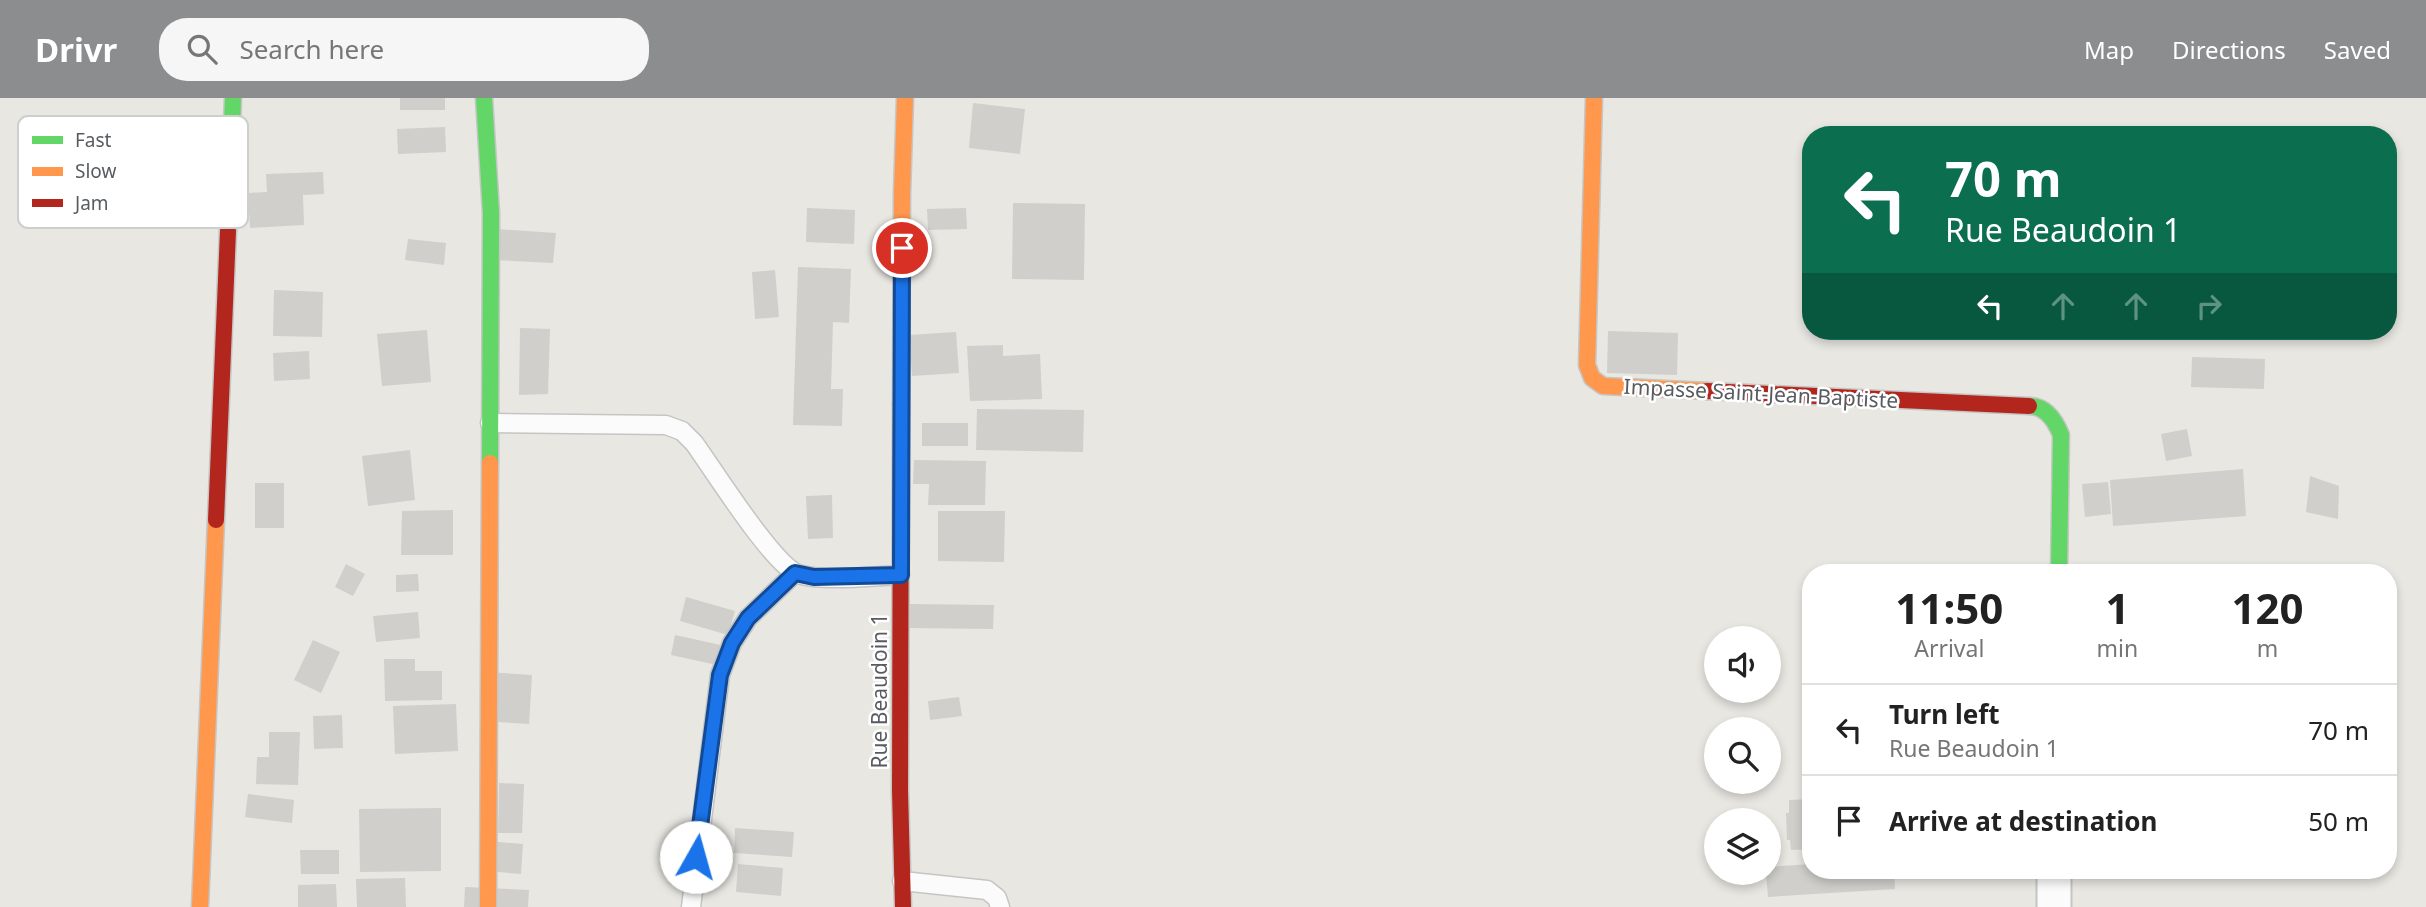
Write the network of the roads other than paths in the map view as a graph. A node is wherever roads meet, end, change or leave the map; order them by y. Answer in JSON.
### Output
{"nodes":[{"id":1,"x":233,"y":98,"type":"edge"},
{"id":2,"x":484,"y":98,"type":"edge"},
{"id":3,"x":905,"y":98,"type":"edge"},
{"id":4,"x":1594,"y":98,"type":"edge"},
{"id":5,"x":232,"y":116,"type":"edge"},
{"id":6,"x":228,"y":228,"type":"edge"},
{"id":7,"x":490,"y":423,"type":"junction"},
{"id":8,"x":2059,"y":564,"type":"edge"},
{"id":9,"x":795,"y":573,"type":"junction"},
{"id":10,"x":901,"y":575,"type":"junction"},
{"id":11,"x":2054,"y":879,"type":"edge"},
{"id":12,"x":902,"y":881,"type":"junction"},
{"id":13,"x":200,"y":907,"type":"edge"},
{"id":14,"x":488,"y":907,"type":"edge"},
{"id":15,"x":691,"y":907,"type":"edge"},
{"id":16,"x":903,"y":907,"type":"edge"},
{"id":17,"x":1000,"y":907,"type":"edge"},
{"id":18,"x":2054,"y":907,"type":"edge"}],
"edges":[{"from":1,"to":5,"type":"street"},
{"from":2,"to":7,"type":"street"},
{"from":3,"to":10,"type":"street","name":"Rue Beaudoin 1"},
{"from":4,"to":8,"type":"street","name":"Impasse Saint-Jean-Baptiste"},
{"from":6,"to":13,"type":"street"},
{"from":7,"to":9,"type":"lane"},
{"from":7,"to":14,"type":"street"},
{"from":9,"to":10,"type":"lane"},
{"from":9,"to":15,"type":"lane"},
{"from":10,"to":12,"type":"street","name":"Rue Beaudoin 1"},
{"from":11,"to":18,"type":"street"},
{"from":12,"to":16,"type":"street","name":"Rue Beaudoin 1"},
{"from":12,"to":17,"type":"lane"}]}
